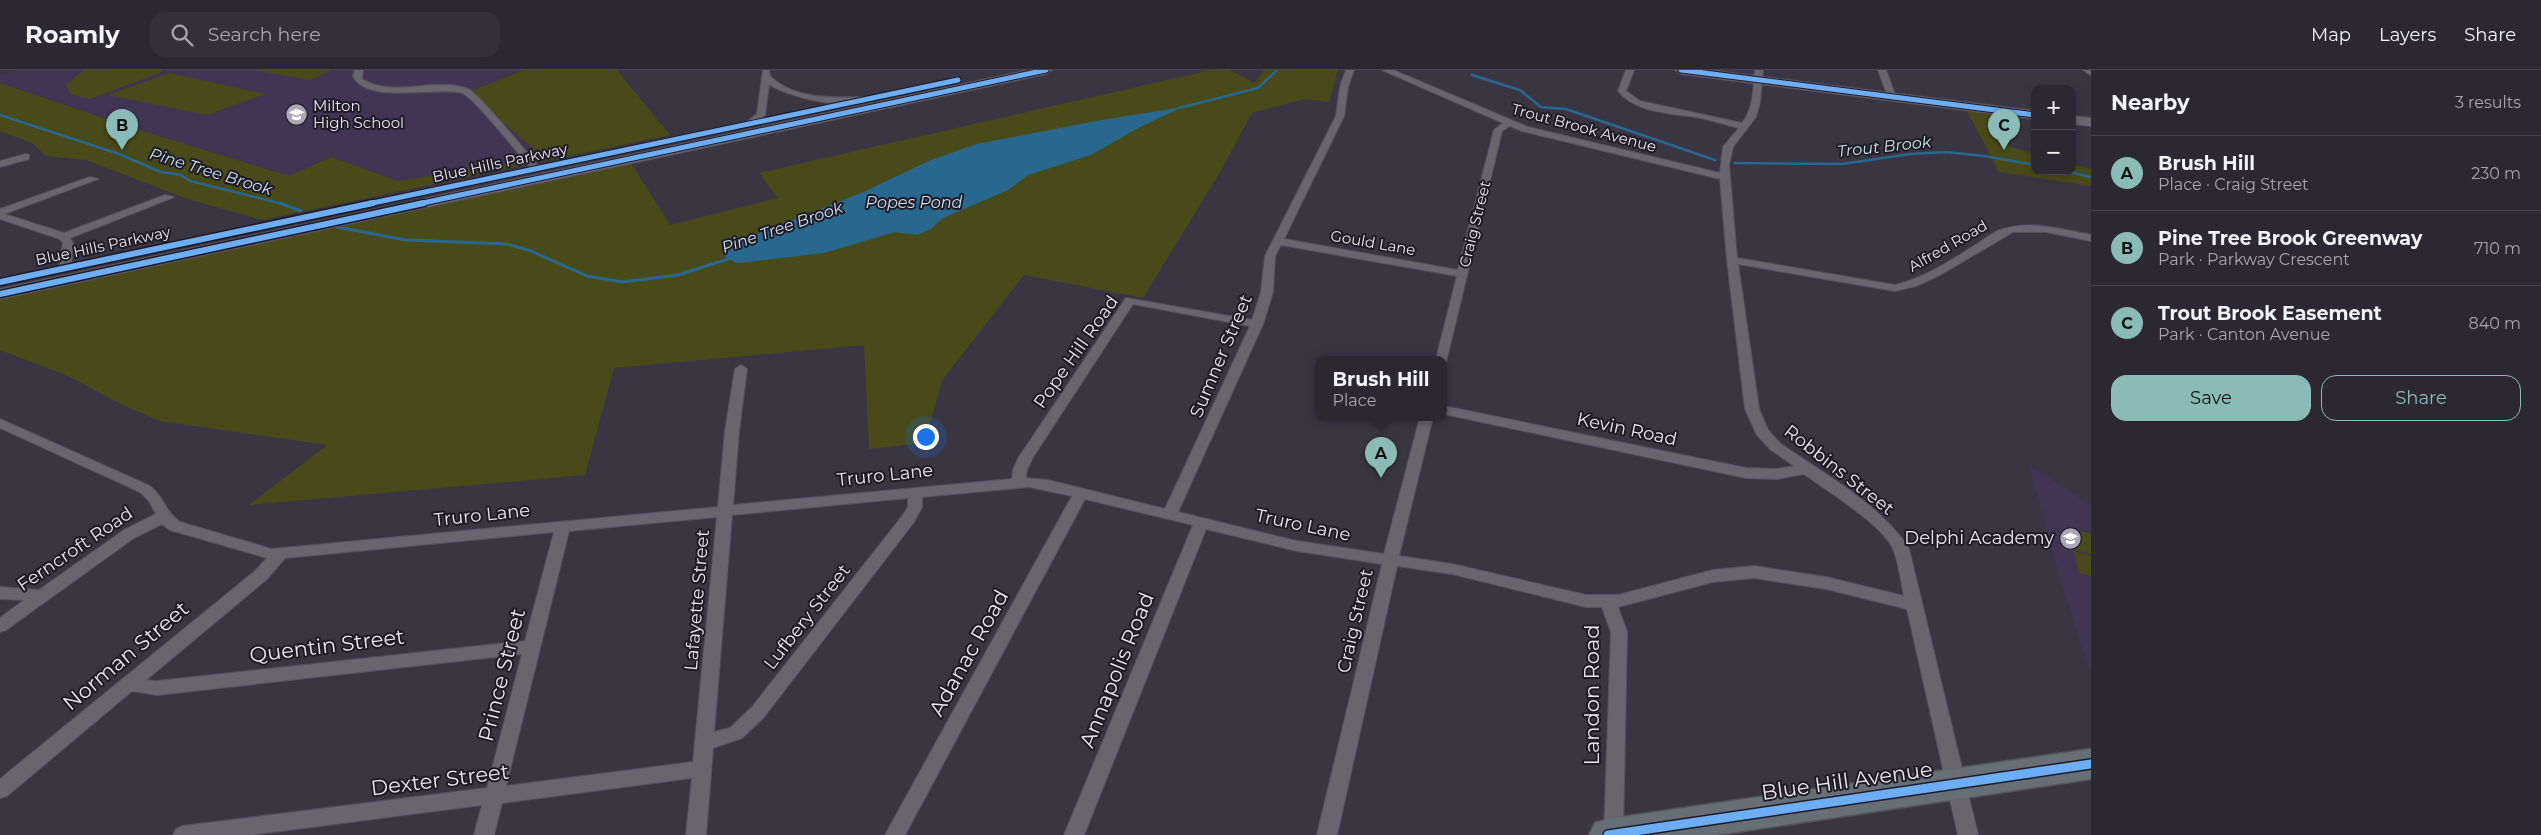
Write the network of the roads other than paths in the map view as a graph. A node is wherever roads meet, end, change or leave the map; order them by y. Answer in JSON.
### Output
{"nodes":[{"id":1,"x":359,"y":70,"type":"edge"},
{"id":2,"x":1005,"y":70,"type":"edge"},
{"id":3,"x":1046,"y":70,"type":"edge"},
{"id":4,"x":1350,"y":70,"type":"edge"},
{"id":5,"x":1386,"y":70,"type":"edge"},
{"id":6,"x":1630,"y":70,"type":"edge"},
{"id":7,"x":1681,"y":70,"type":"edge"},
{"id":8,"x":1882,"y":70,"type":"edge"},
{"id":9,"x":2087,"y":70,"type":"edge"},
{"id":10,"x":766,"y":73,"type":"edge"},
{"id":11,"x":2091,"y":73,"type":"edge"},
{"id":12,"x":1759,"y":75,"type":"edge"},
{"id":13,"x":933,"y":89,"type":"junction"},
{"id":14,"x":792,"y":92,"type":"junction"},
{"id":15,"x":1892,"y":97,"type":"junction"},
{"id":16,"x":762,"y":99,"type":"junction"},
{"id":17,"x":862,"y":100,"type":"junction"},
{"id":18,"x":2031,"y":114,"type":"edge"},
{"id":19,"x":2076,"y":120,"type":"edge"},
{"id":20,"x":2091,"y":122,"type":"edge"},
{"id":21,"x":752,"y":123,"type":"junction"},
{"id":22,"x":1508,"y":123,"type":"junction"},
{"id":23,"x":1746,"y":127,"type":"junction"},
{"id":24,"x":26,"y":157,"type":"dead end"},
{"id":25,"x":0,"y":164,"type":"edge"},
{"id":26,"x":535,"y":169,"type":"junction"},
{"id":27,"x":1725,"y":177,"type":"junction"},
{"id":28,"x":93,"y":179,"type":"dead end"},
{"id":29,"x":169,"y":198,"type":"dead end"},
{"id":30,"x":0,"y":214,"type":"edge"},
{"id":31,"x":64,"y":237,"type":"junction"},
{"id":32,"x":2091,"y":238,"type":"edge"},
{"id":33,"x":1277,"y":240,"type":"junction"},
{"id":34,"x":1732,"y":260,"type":"junction"},
{"id":35,"x":56,"y":274,"type":"junction"},
{"id":36,"x":1463,"y":274,"type":"junction"},
{"id":37,"x":0,"y":282,"type":"edge"},
{"id":38,"x":0,"y":294,"type":"edge"},
{"id":39,"x":1257,"y":324,"type":"junction"},
{"id":40,"x":1443,"y":356,"type":"edge"},
{"id":41,"x":741,"y":369,"type":"dead end"},
{"id":42,"x":1447,"y":411,"type":"edge"},
{"id":43,"x":1426,"y":421,"type":"edge"},
{"id":44,"x":0,"y":423,"type":"edge"},
{"id":45,"x":1804,"y":469,"type":"junction"},
{"id":46,"x":1019,"y":482,"type":"junction"},
{"id":47,"x":915,"y":492,"type":"junction"},
{"id":48,"x":1081,"y":493,"type":"junction"},
{"id":49,"x":725,"y":511,"type":"junction"},
{"id":50,"x":1169,"y":514,"type":"junction"},
{"id":51,"x":163,"y":516,"type":"junction"},
{"id":52,"x":1202,"y":523,"type":"junction"},
{"id":53,"x":563,"y":527,"type":"junction"},
{"id":54,"x":279,"y":555,"type":"junction"},
{"id":55,"x":1390,"y":560,"type":"junction"},
{"id":56,"x":0,"y":593,"type":"edge"},
{"id":57,"x":42,"y":596,"type":"junction"},
{"id":58,"x":1608,"y":603,"type":"junction"},
{"id":59,"x":1915,"y":605,"type":"junction"},
{"id":60,"x":0,"y":626,"type":"edge"},
{"id":61,"x":532,"y":646,"type":"junction"},
{"id":62,"x":128,"y":684,"type":"junction"},
{"id":63,"x":704,"y":743,"type":"junction"},
{"id":64,"x":2091,"y":764,"type":"edge"},
{"id":65,"x":702,"y":769,"type":"junction"},
{"id":66,"x":1956,"y":783,"type":"junction"},
{"id":67,"x":0,"y":790,"type":"edge"},
{"id":68,"x":494,"y":796,"type":"junction"},
{"id":69,"x":183,"y":835,"type":"edge"},
{"id":70,"x":484,"y":835,"type":"edge"},
{"id":71,"x":696,"y":835,"type":"edge"},
{"id":72,"x":896,"y":835,"type":"edge"},
{"id":73,"x":1074,"y":835,"type":"edge"},
{"id":74,"x":1326,"y":835,"type":"edge"},
{"id":75,"x":1611,"y":835,"type":"edge"},
{"id":76,"x":1968,"y":835,"type":"edge"}],
"edges":[{"from":1,"to":26,"type":"street"},
{"from":2,"to":13,"type":"main road","name":"Blue Hills Parkway"},
{"from":3,"to":13,"type":"main road","name":"Blue Hills Parkway"},
{"from":4,"to":33,"type":"street","name":"Sumner Street"},
{"from":5,"to":22,"type":"street","name":"Trout Brook Avenue"},
{"from":6,"to":23,"type":"street"},
{"from":7,"to":12,"type":"main road"},
{"from":8,"to":15,"type":"street"},
{"from":9,"to":11,"type":"street"},
{"from":10,"to":14,"type":"street"},
{"from":10,"to":16,"type":"street"},
{"from":12,"to":15,"type":"main road"},
{"from":12,"to":23,"type":"street","name":"Robbins Street"},
{"from":13,"to":17,"type":"main road","name":"Blue Hills Parkway"},
{"from":13,"to":35,"type":"main road","name":"Blue Hills Parkway"},
{"from":14,"to":16,"type":"street"},
{"from":14,"to":17,"type":"street"},
{"from":15,"to":18,"type":"main road"},
{"from":16,"to":21,"type":"street"},
{"from":17,"to":21,"type":"main road","name":"Blue Hills Parkway"},
{"from":19,"to":20,"type":"main road"},
{"from":21,"to":26,"type":"main road","name":"Blue Hills Parkway"},
{"from":22,"to":27,"type":"street","name":"Trout Brook Avenue"},
{"from":22,"to":36,"type":"street","name":"Craig Street"},
{"from":23,"to":27,"type":"street","name":"Robbins Street"},
{"from":24,"to":25,"type":"street"},
{"from":26,"to":35,"type":"main road","name":"Blue Hills Parkway"},
{"from":27,"to":34,"type":"street","name":"Robbins Street"},
{"from":28,"to":30,"type":"street"},
{"from":29,"to":31,"type":"street"},
{"from":30,"to":31,"type":"street"},
{"from":31,"to":35,"type":"street"},
{"from":32,"to":34,"type":"street","name":"Alfred Road"},
{"from":33,"to":36,"type":"street","name":"Gould Lane"},
{"from":33,"to":39,"type":"street","name":"Sumner Street"},
{"from":34,"to":45,"type":"street","name":"Robbins Street"},
{"from":35,"to":37,"type":"main road","name":"Blue Hills Parkway"},
{"from":35,"to":38,"type":"main road","name":"Blue Hills Parkway"},
{"from":36,"to":40,"type":"street","name":"Craig Street"},
{"from":39,"to":46,"type":"street","name":"Pope Hill Road"},
{"from":39,"to":50,"type":"street","name":"Sumner Street"},
{"from":41,"to":49,"type":"street","name":"Lafayette Street"},
{"from":42,"to":45,"type":"street","name":"Kevin Road"},
{"from":43,"to":55,"type":"street","name":"Craig Street"},
{"from":44,"to":51,"type":"street","name":"Ferncroft Road"},
{"from":45,"to":59,"type":"street","name":"Robbins Street"},
{"from":46,"to":47,"type":"street","name":"Truro Lane"},
{"from":46,"to":48,"type":"street","name":"Truro Lane"},
{"from":47,"to":49,"type":"street","name":"Truro Lane"},
{"from":47,"to":63,"type":"street","name":"Lufbery Street"},
{"from":48,"to":50,"type":"street","name":"Truro Lane"},
{"from":48,"to":72,"type":"street","name":"Adanac Road"},
{"from":49,"to":53,"type":"street","name":"Truro Lane"},
{"from":49,"to":63,"type":"street","name":"Lafayette Street"},
{"from":50,"to":52,"type":"street","name":"Truro Lane"},
{"from":51,"to":54,"type":"street","name":"Truro Lane"},
{"from":51,"to":57,"type":"street","name":"Ferncroft Road"},
{"from":52,"to":55,"type":"street","name":"Truro Lane"},
{"from":52,"to":73,"type":"street","name":"Annapolis Road"},
{"from":53,"to":54,"type":"street","name":"Truro Lane"},
{"from":53,"to":61,"type":"street","name":"Prince Street"},
{"from":54,"to":62,"type":"street","name":"Norman Street"},
{"from":55,"to":58,"type":"street","name":"Truro Lane"},
{"from":55,"to":74,"type":"street","name":"Craig Street"},
{"from":56,"to":57,"type":"street"},
{"from":57,"to":60,"type":"street","name":"Ferncroft Road"},
{"from":58,"to":59,"type":"street","name":"Landon Road"},
{"from":58,"to":75,"type":"street","name":"Landon Road"},
{"from":59,"to":66,"type":"street","name":"Robbins Street"},
{"from":61,"to":62,"type":"street","name":"Quentin Street"},
{"from":61,"to":68,"type":"street","name":"Prince Street"},
{"from":62,"to":67,"type":"street","name":"Norman Street"},
{"from":63,"to":65,"type":"street","name":"Lafayette Street"},
{"from":64,"to":66,"type":"highway","name":"Blue Hill Avenue"},
{"from":65,"to":68,"type":"street","name":"Dexter Street"},
{"from":65,"to":71,"type":"street","name":"Lafayette Street"},
{"from":66,"to":75,"type":"highway","name":"Blue Hill Avenue"},
{"from":66,"to":76,"type":"street","name":"Robbins Street"},
{"from":68,"to":69,"type":"street","name":"Dexter Street"},
{"from":68,"to":70,"type":"street","name":"Prince Street"}]}
